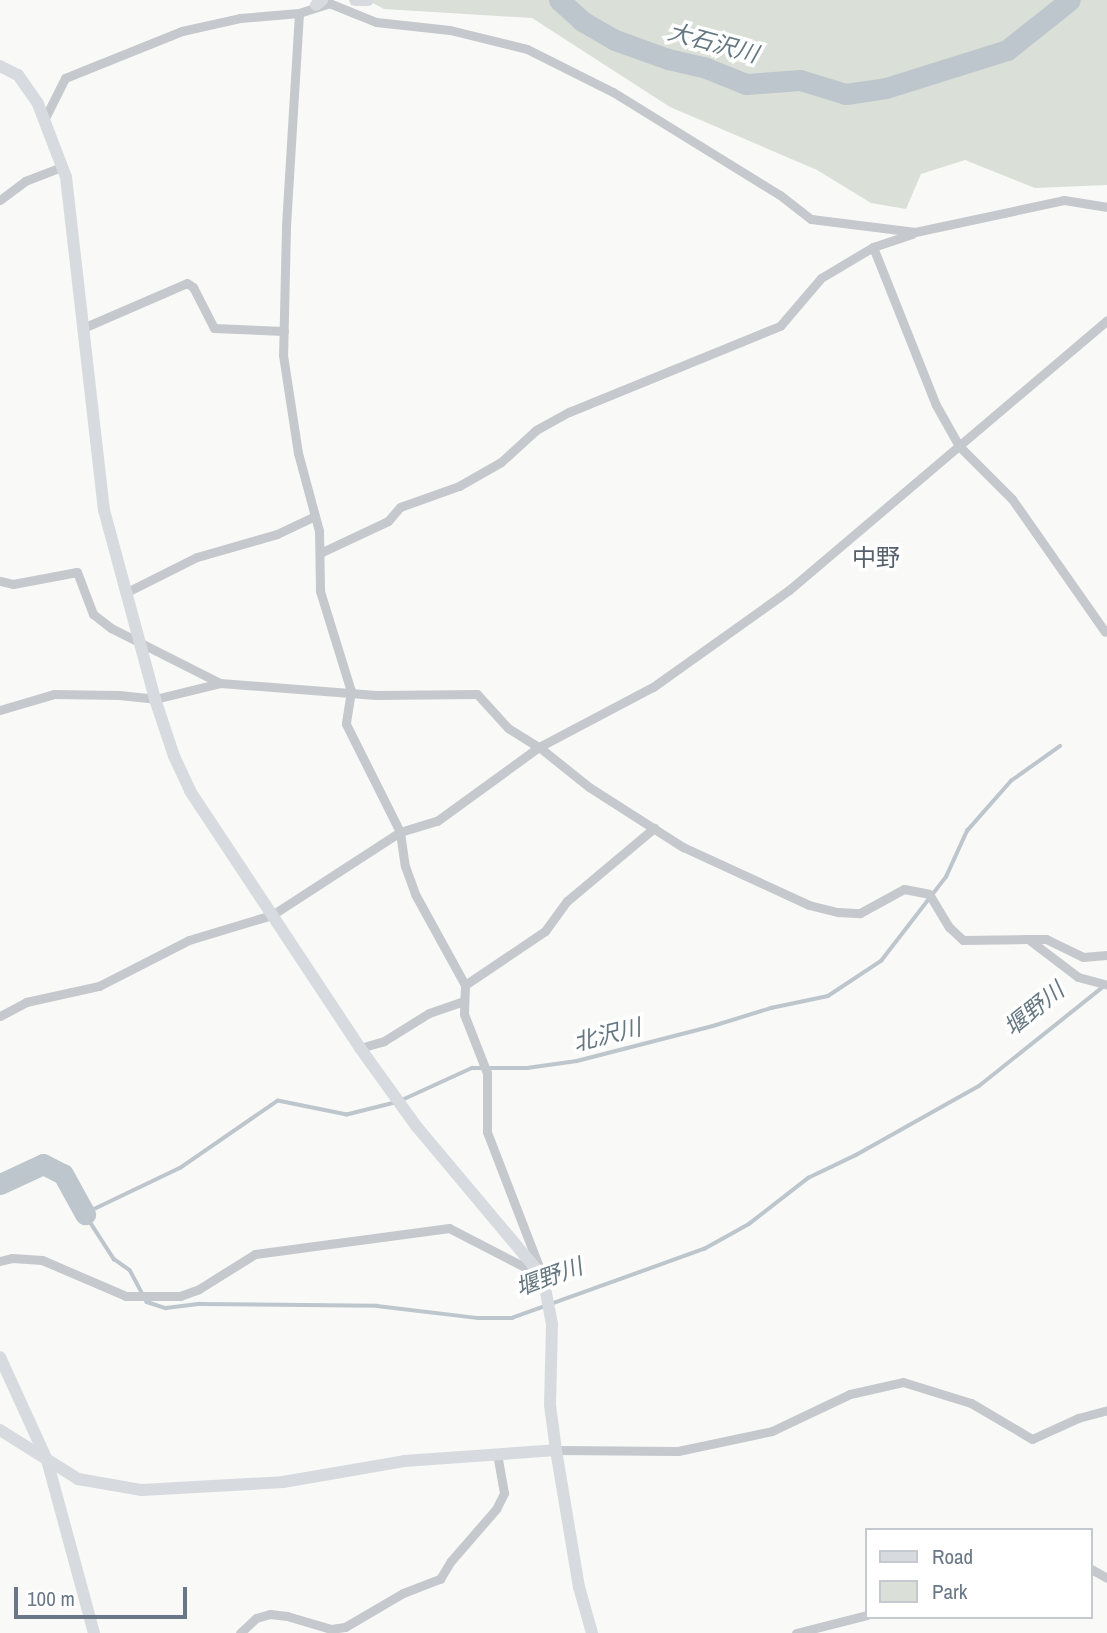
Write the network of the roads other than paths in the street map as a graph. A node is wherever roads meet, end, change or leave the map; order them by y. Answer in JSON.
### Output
{"nodes":[{"id":1,"x":355,"y":0,"type":"edge"},
{"id":2,"x":368,"y":0,"type":"edge"},
{"id":3,"x":319,"y":3,"type":"edge"},
{"id":4,"x":299,"y":13,"type":"junction"},
{"id":5,"x":0,"y":66,"type":"edge"},
{"id":6,"x":44,"y":120,"type":"junction"},
{"id":7,"x":62,"y":167,"type":"junction"},
{"id":8,"x":0,"y":200,"type":"edge"},
{"id":9,"x":1107,"y":207,"type":"edge"},
{"id":10,"x":915,"y":233,"type":"junction"},
{"id":11,"x":873,"y":247,"type":"junction"},
{"id":12,"x":1107,"y":320,"type":"edge"},
{"id":13,"x":83,"y":328,"type":"junction"},
{"id":14,"x":284,"y":331,"type":"junction"},
{"id":15,"x":959,"y":446,"type":"junction"},
{"id":16,"x":315,"y":516,"type":"junction"},
{"id":17,"x":320,"y":552,"type":"junction"},
{"id":18,"x":0,"y":581,"type":"edge"},
{"id":19,"x":127,"y":592,"type":"junction"},
{"id":20,"x":1105,"y":632,"type":"dead end"},
{"id":21,"x":141,"y":643,"type":"junction"},
{"id":22,"x":219,"y":682,"type":"junction"},
{"id":23,"x":351,"y":691,"type":"junction"},
{"id":24,"x":155,"y":699,"type":"junction"},
{"id":25,"x":0,"y":710,"type":"edge"},
{"id":26,"x":539,"y":747,"type":"junction"},
{"id":27,"x":654,"y":828,"type":"junction"},
{"id":28,"x":400,"y":832,"type":"junction"},
{"id":29,"x":272,"y":915,"type":"junction"},
{"id":30,"x":1028,"y":939,"type":"junction"},
{"id":31,"x":1107,"y":955,"type":"edge"},
{"id":32,"x":1102,"y":984,"type":"edge"},
{"id":33,"x":465,"y":985,"type":"junction"},
{"id":34,"x":464,"y":1001,"type":"junction"},
{"id":35,"x":0,"y":1016,"type":"edge"},
{"id":36,"x":360,"y":1048,"type":"junction"},
{"id":37,"x":0,"y":1261,"type":"edge"},
{"id":38,"x":542,"y":1277,"type":"junction"},
{"id":39,"x":0,"y":1357,"type":"edge"},
{"id":40,"x":1107,"y":1410,"type":"edge"},
{"id":41,"x":0,"y":1430,"type":"edge"},
{"id":42,"x":556,"y":1450,"type":"junction"},
{"id":43,"x":498,"y":1454,"type":"junction"},
{"id":44,"x":47,"y":1460,"type":"junction"},
{"id":45,"x":866,"y":1615,"type":"edge"},
{"id":46,"x":94,"y":1633,"type":"edge"},
{"id":47,"x":240,"y":1633,"type":"edge"},
{"id":48,"x":592,"y":1633,"type":"edge"},
{"id":49,"x":796,"y":1633,"type":"edge"}],
"edges":[{"from":1,"to":2,"type":"street"},
{"from":3,"to":4,"type":"street"},
{"from":3,"to":10,"type":"street"},
{"from":4,"to":6,"type":"street"},
{"from":4,"to":14,"type":"street"},
{"from":5,"to":6,"type":"street"},
{"from":6,"to":7,"type":"street"},
{"from":7,"to":8,"type":"street"},
{"from":7,"to":13,"type":"street"},
{"from":9,"to":10,"type":"street"},
{"from":10,"to":11,"type":"street"},
{"from":11,"to":15,"type":"street"},
{"from":11,"to":17,"type":"street"},
{"from":12,"to":15,"type":"street"},
{"from":13,"to":14,"type":"street"},
{"from":13,"to":19,"type":"street"},
{"from":14,"to":16,"type":"street"},
{"from":15,"to":20,"type":"street"},
{"from":15,"to":26,"type":"street"},
{"from":16,"to":17,"type":"street"},
{"from":16,"to":19,"type":"street"},
{"from":17,"to":23,"type":"street"},
{"from":18,"to":21,"type":"street"},
{"from":19,"to":21,"type":"street"},
{"from":21,"to":22,"type":"street"},
{"from":21,"to":24,"type":"street"},
{"from":22,"to":23,"type":"street"},
{"from":22,"to":24,"type":"street"},
{"from":23,"to":26,"type":"street"},
{"from":23,"to":28,"type":"street"},
{"from":24,"to":25,"type":"street"},
{"from":24,"to":29,"type":"street"},
{"from":26,"to":27,"type":"street"},
{"from":26,"to":28,"type":"street"},
{"from":27,"to":30,"type":"street"},
{"from":27,"to":33,"type":"street"},
{"from":28,"to":29,"type":"street"},
{"from":28,"to":33,"type":"street"},
{"from":29,"to":35,"type":"street"},
{"from":29,"to":36,"type":"street"},
{"from":30,"to":31,"type":"street"},
{"from":30,"to":32,"type":"street"},
{"from":33,"to":34,"type":"street"},
{"from":34,"to":36,"type":"street"},
{"from":34,"to":38,"type":"street"},
{"from":36,"to":38,"type":"street"},
{"from":37,"to":38,"type":"street"},
{"from":38,"to":42,"type":"street"},
{"from":39,"to":44,"type":"street"},
{"from":40,"to":42,"type":"street"},
{"from":41,"to":44,"type":"street"},
{"from":42,"to":43,"type":"street"},
{"from":42,"to":48,"type":"street"},
{"from":43,"to":44,"type":"street"},
{"from":43,"to":47,"type":"street"},
{"from":44,"to":46,"type":"street"},
{"from":45,"to":49,"type":"street"}]}
